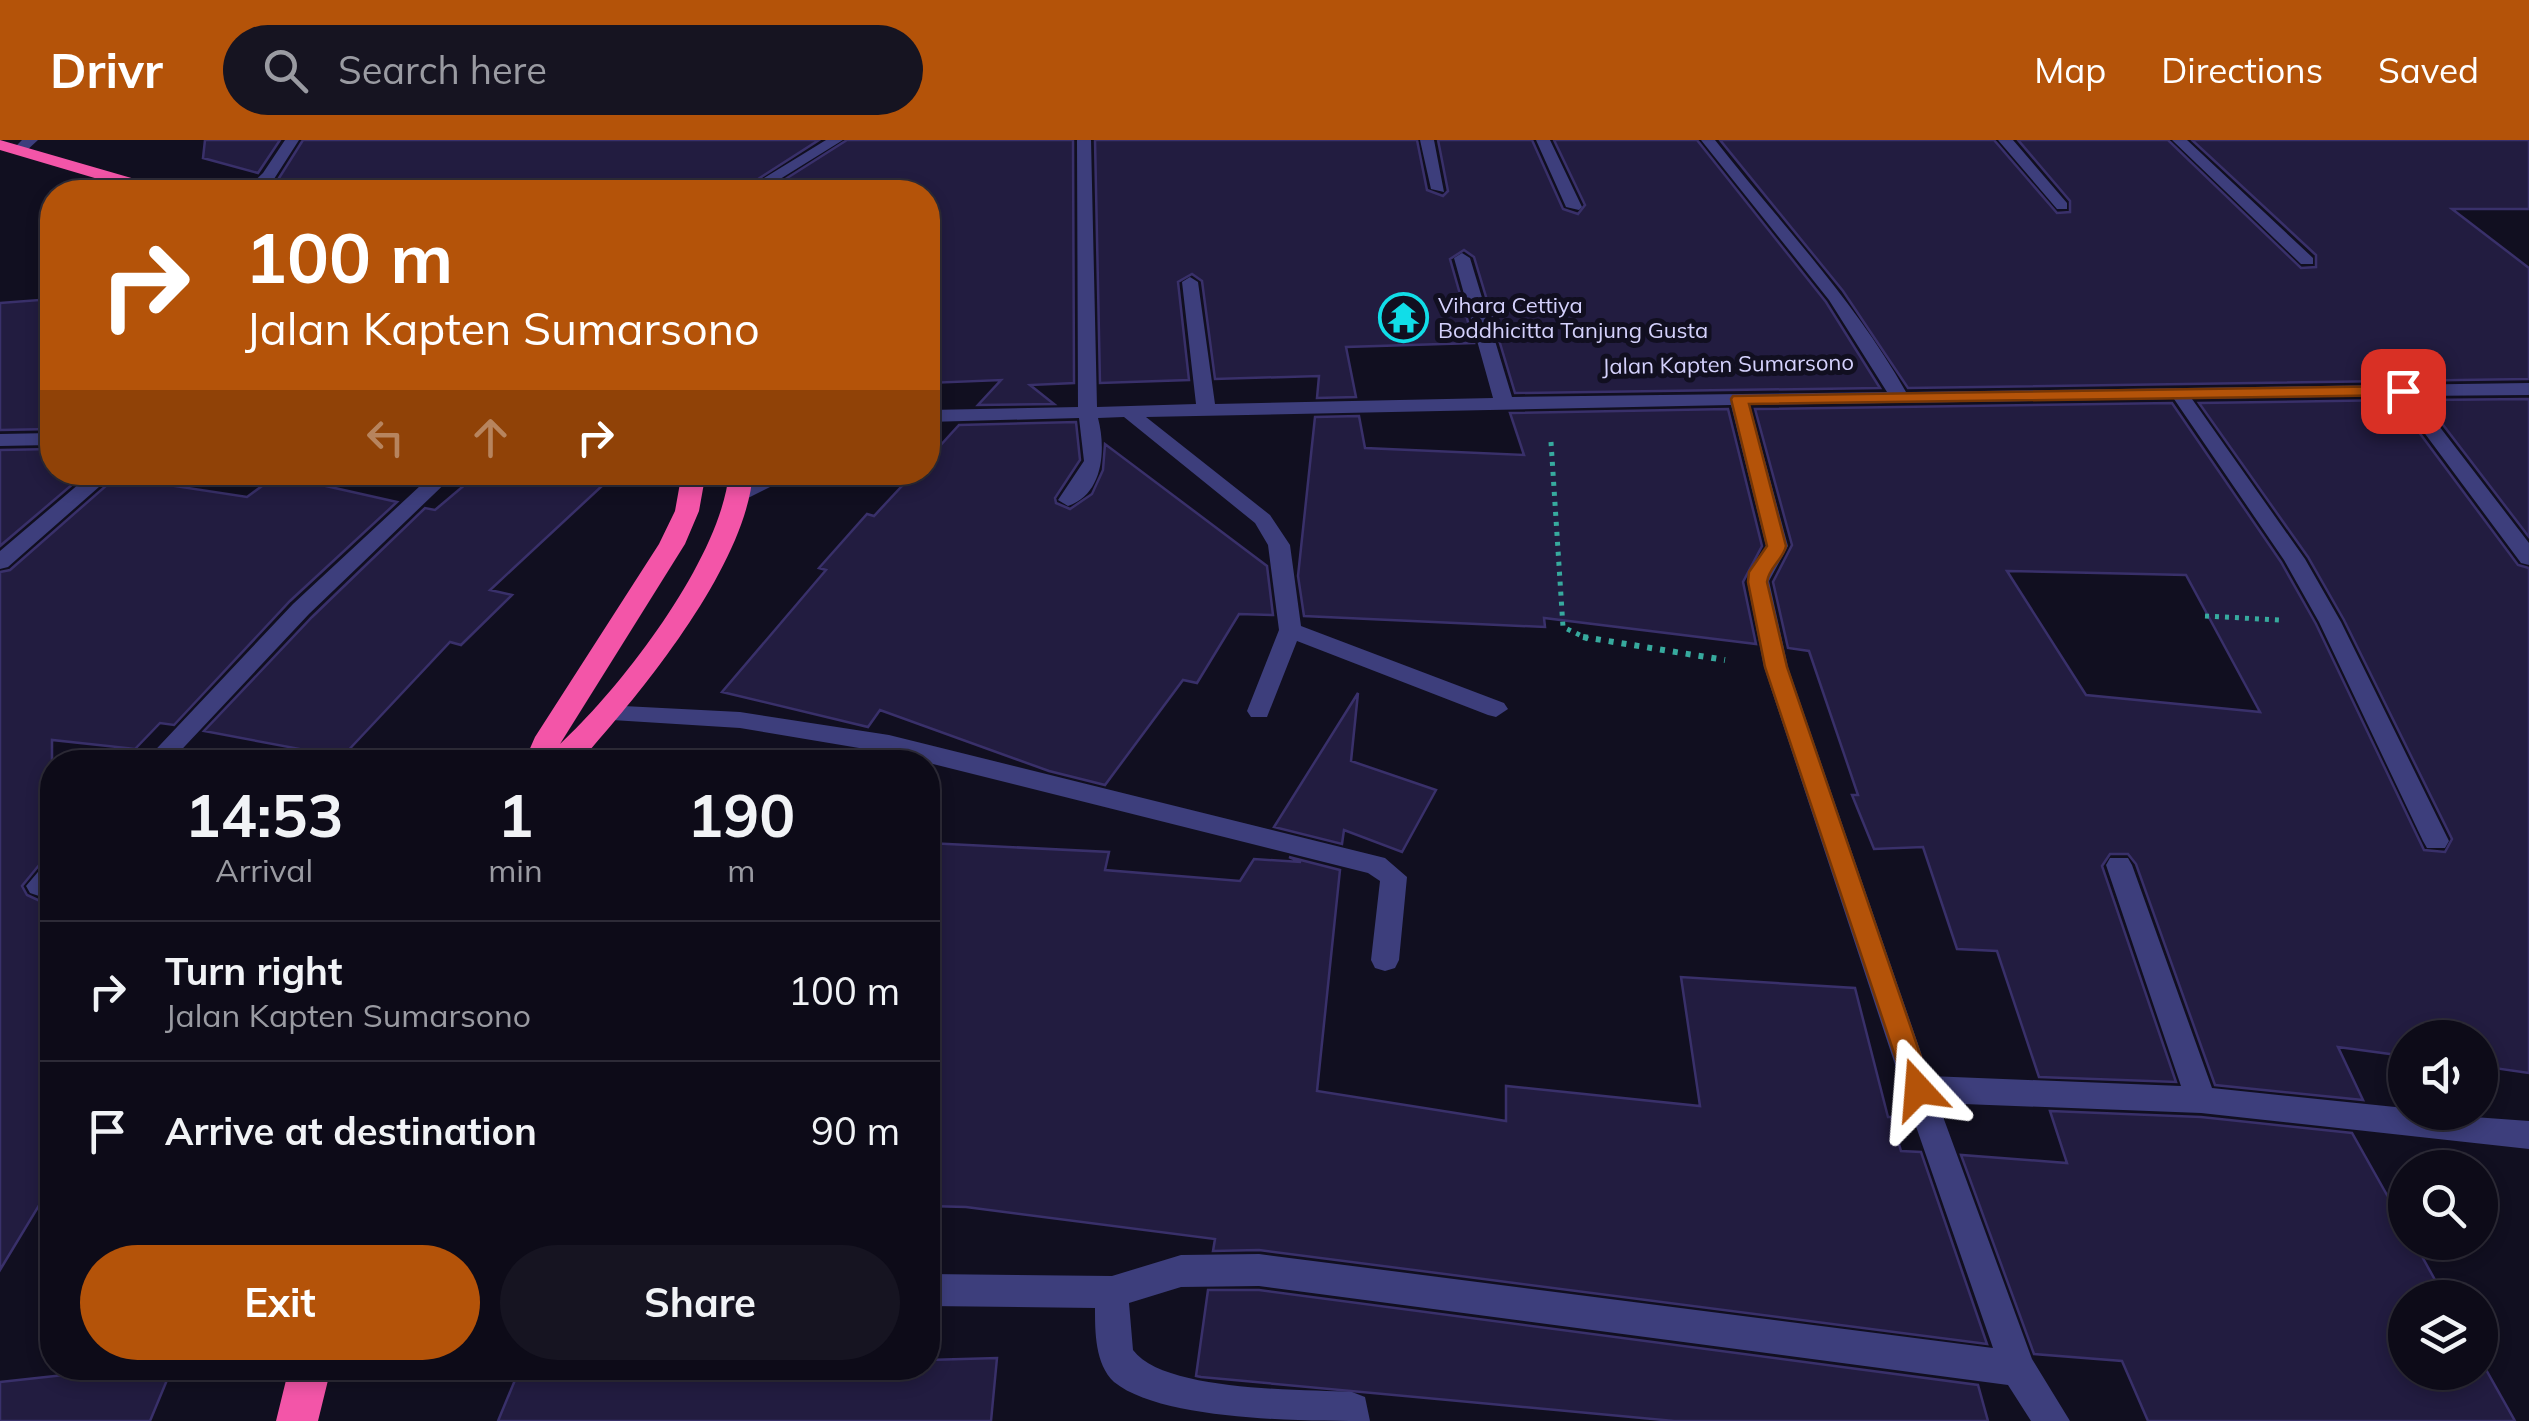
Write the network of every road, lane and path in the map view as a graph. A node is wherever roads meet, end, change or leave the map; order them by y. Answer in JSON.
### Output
{"nodes":[{"id":1,"x":292,"y":140,"type":"edge"},
{"id":2,"x":836,"y":140,"type":"edge"},
{"id":3,"x":1084,"y":140,"type":"edge"},
{"id":4,"x":1427,"y":140,"type":"edge"},
{"id":5,"x":1543,"y":140,"type":"edge"},
{"id":6,"x":1708,"y":140,"type":"edge"},
{"id":7,"x":2006,"y":140,"type":"edge"},
{"id":8,"x":2178,"y":140,"type":"edge"},
{"id":9,"x":0,"y":144,"type":"edge"},
{"id":10,"x":26,"y":144,"type":"edge"},
{"id":11,"x":126,"y":180,"type":"edge"},
{"id":12,"x":264,"y":180,"type":"edge"},
{"id":13,"x":768,"y":180,"type":"edge"},
{"id":14,"x":1439,"y":189,"type":"dead end"},
{"id":15,"x":2062,"y":206,"type":"dead end"},
{"id":16,"x":1574,"y":207,"type":"dead end"},
{"id":17,"x":1462,"y":258,"type":"dead end"},
{"id":18,"x":2307,"y":262,"type":"dead end"},
{"id":19,"x":1190,"y":282,"type":"dead end"},
{"id":20,"x":2529,"y":389,"type":"edge"},
{"id":21,"x":2403,"y":391,"type":"junction"},
{"id":22,"x":2178,"y":392,"type":"junction"},
{"id":23,"x":1899,"y":396,"type":"junction"},
{"id":24,"x":1739,"y":399,"type":"junction"},
{"id":25,"x":1548,"y":402,"type":"junction"},
{"id":26,"x":1504,"y":403,"type":"junction"},
{"id":27,"x":1206,"y":408,"type":"junction"},
{"id":28,"x":1130,"y":413,"type":"junction"},
{"id":29,"x":1088,"y":414,"type":"junction"},
{"id":30,"x":940,"y":416,"type":"edge"},
{"id":31,"x":40,"y":439,"type":"edge"},
{"id":32,"x":0,"y":440,"type":"edge"},
{"id":33,"x":91,"y":485,"type":"edge"},
{"id":34,"x":433,"y":485,"type":"edge"},
{"id":35,"x":692,"y":485,"type":"edge"},
{"id":36,"x":740,"y":485,"type":"edge"},
{"id":37,"x":1068,"y":500,"type":"dead end"},
{"id":38,"x":2529,"y":558,"type":"edge"},
{"id":39,"x":0,"y":562,"type":"edge"},
{"id":40,"x":2204,"y":616,"type":"dead end"},
{"id":41,"x":2330,"y":622,"type":"junction"},
{"id":42,"x":1290,"y":630,"type":"junction"},
{"id":43,"x":1776,"y":667,"type":"junction"},
{"id":44,"x":1496,"y":709,"type":"dead end"},
{"id":45,"x":1259,"y":711,"type":"dead end"},
{"id":46,"x":604,"y":713,"type":"junction"},
{"id":47,"x":167,"y":750,"type":"edge"},
{"id":48,"x":543,"y":750,"type":"edge"},
{"id":49,"x":574,"y":750,"type":"edge"},
{"id":50,"x":913,"y":750,"type":"edge"},
{"id":51,"x":940,"y":757,"type":"edge"},
{"id":52,"x":2436,"y":841,"type":"dead end"},
{"id":53,"x":2118,"y":865,"type":"dead end"},
{"id":54,"x":1384,"y":960,"type":"dead end"},
{"id":55,"x":1918,"y":1089,"type":"junction"},
{"id":56,"x":2201,"y":1100,"type":"junction"},
{"id":57,"x":2529,"y":1135,"type":"edge"},
{"id":58,"x":940,"y":1290,"type":"edge"},
{"id":59,"x":1112,"y":1292,"type":"junction"},
{"id":60,"x":2018,"y":1369,"type":"junction"},
{"id":61,"x":307,"y":1380,"type":"edge"},
{"id":62,"x":297,"y":1421,"type":"edge"},
{"id":63,"x":1352,"y":1421,"type":"edge"},
{"id":64,"x":2052,"y":1421,"type":"edge"}],
"edges":[{"from":1,"to":12,"type":"street"},
{"from":2,"to":13,"type":"street"},
{"from":3,"to":29,"type":"street"},
{"from":4,"to":14,"type":"street"},
{"from":5,"to":16,"type":"street"},
{"from":6,"to":23,"type":"street"},
{"from":7,"to":15,"type":"street"},
{"from":8,"to":18,"type":"street"},
{"from":9,"to":10,"type":"highway"},
{"from":10,"to":11,"type":"highway"},
{"from":17,"to":26,"type":"street"},
{"from":19,"to":27,"type":"street"},
{"from":20,"to":21,"type":"street","name":"Jalan Kapten Sumarsono"},
{"from":21,"to":22,"type":"street","name":"Jalan Kapten Sumarsono"},
{"from":21,"to":38,"type":"street"},
{"from":22,"to":23,"type":"street","name":"Jalan Kapten Sumarsono"},
{"from":22,"to":41,"type":"street"},
{"from":23,"to":24,"type":"street","name":"Jalan Kapten Sumarsono"},
{"from":24,"to":25,"type":"street","name":"Jalan Kapten Sumarsono"},
{"from":24,"to":43,"type":"street"},
{"from":25,"to":26,"type":"street","name":"Jalan Kapten Sumarsono"},
{"from":25,"to":43,"type":"path"},
{"from":26,"to":27,"type":"street","name":"Jalan Kapten Sumarsono"},
{"from":27,"to":28,"type":"street","name":"Jalan Kapten Sumarsono"},
{"from":28,"to":29,"type":"street","name":"Jalan Kapten Sumarsono"},
{"from":28,"to":42,"type":"street"},
{"from":29,"to":30,"type":"street","name":"Jalan Kapten Sumarsono"},
{"from":29,"to":37,"type":"street"},
{"from":31,"to":32,"type":"street"},
{"from":33,"to":39,"type":"street"},
{"from":34,"to":47,"type":"street"},
{"from":35,"to":48,"type":"highway"},
{"from":36,"to":46,"type":"highway"},
{"from":40,"to":41,"type":"path"},
{"from":41,"to":52,"type":"street"},
{"from":42,"to":44,"type":"street"},
{"from":42,"to":45,"type":"street"},
{"from":43,"to":55,"type":"street"},
{"from":46,"to":49,"type":"highway"},
{"from":46,"to":50,"type":"street"},
{"from":51,"to":54,"type":"street"},
{"from":53,"to":56,"type":"street"},
{"from":55,"to":56,"type":"street"},
{"from":55,"to":60,"type":"street"},
{"from":56,"to":57,"type":"street"},
{"from":58,"to":59,"type":"street"},
{"from":59,"to":60,"type":"street"},
{"from":59,"to":63,"type":"street"},
{"from":60,"to":64,"type":"street"},
{"from":61,"to":62,"type":"highway"}]}
